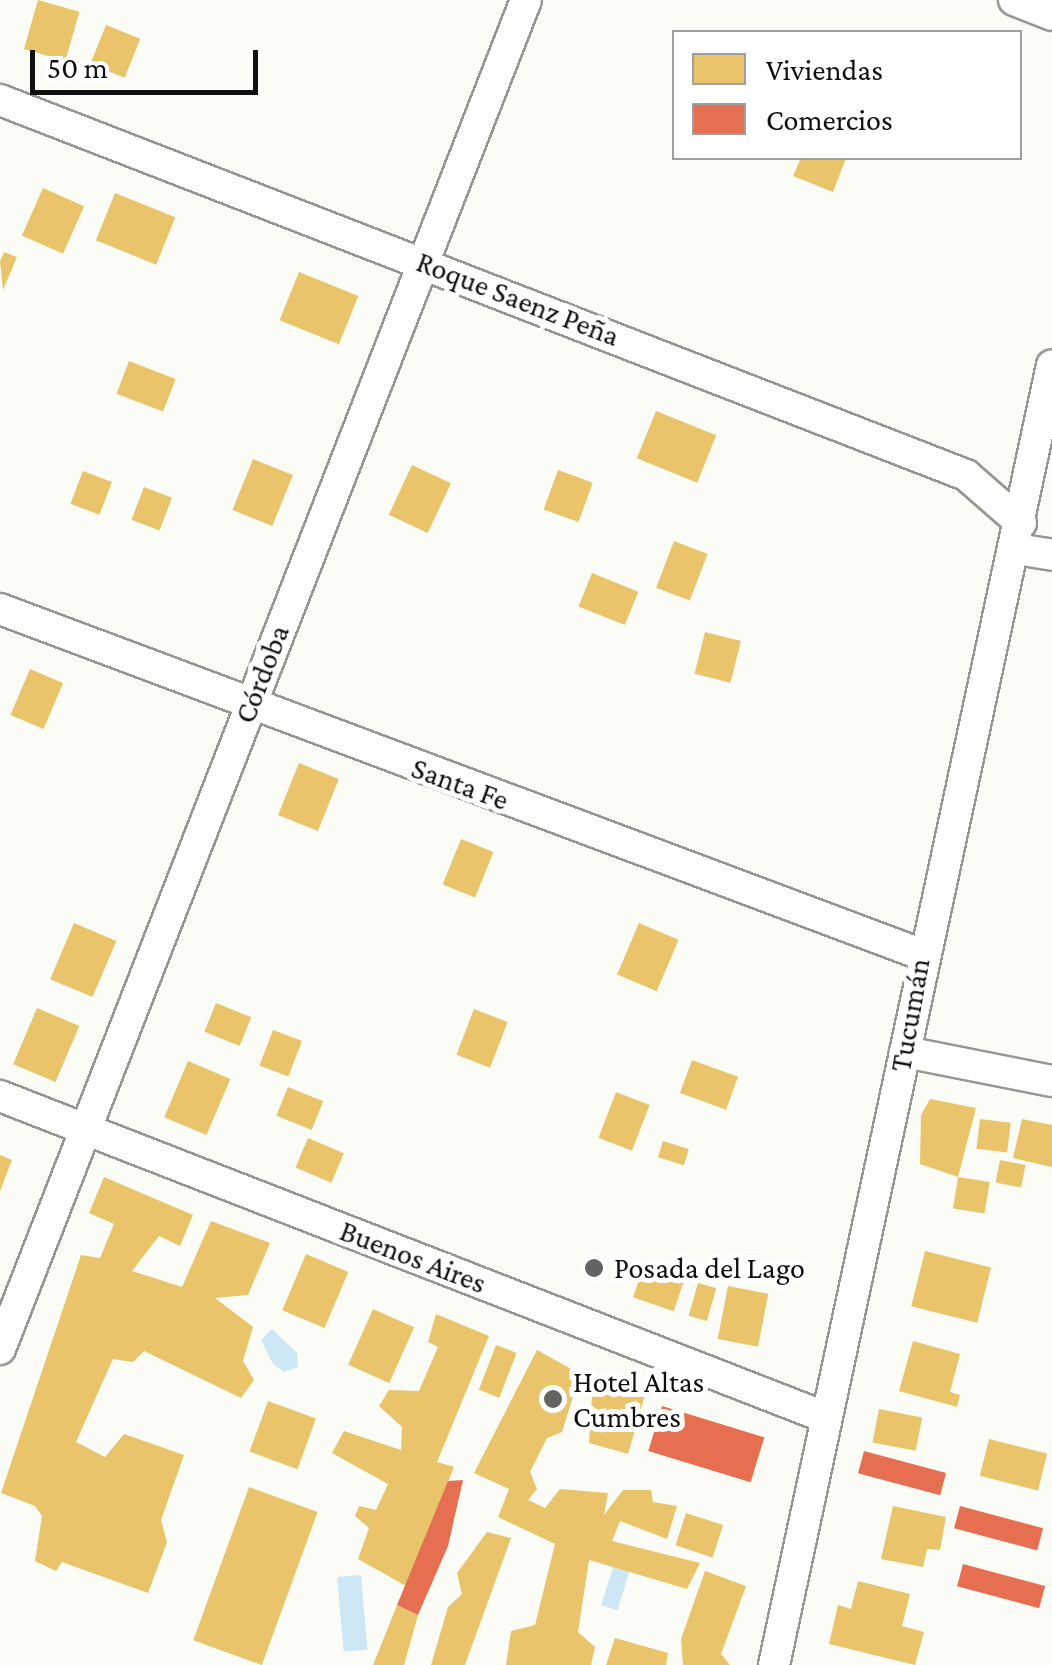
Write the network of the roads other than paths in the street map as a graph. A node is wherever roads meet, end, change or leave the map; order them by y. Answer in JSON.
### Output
{"nodes":[{"id":1,"x":526,"y":0,"type":"edge"},
{"id":2,"x":1014,"y":0,"type":"edge"},
{"id":3,"x":1052,"y":15,"type":"edge"},
{"id":4,"x":0,"y":100,"type":"edge"},
{"id":5,"x":422,"y":262,"type":"junction"},
{"id":6,"x":1052,"y":366,"type":"edge"},
{"id":7,"x":1018,"y":536,"type":"junction"},
{"id":8,"x":1052,"y":555,"type":"edge"},
{"id":9,"x":0,"y":609,"type":"edge"},
{"id":10,"x":250,"y":706,"type":"junction"},
{"id":11,"x":921,"y":954,"type":"junction"},
{"id":12,"x":904,"y":1052,"type":"junction"},
{"id":13,"x":1052,"y":1081,"type":"edge"},
{"id":14,"x":0,"y":1096,"type":"edge"},
{"id":15,"x":83,"y":1129,"type":"junction"},
{"id":16,"x":0,"y":1349,"type":"edge"},
{"id":17,"x":827,"y":1418,"type":"junction"},
{"id":18,"x":774,"y":1665,"type":"edge"}],
"edges":[{"from":1,"to":5,"type":"street","name":"Córdoba"},
{"from":2,"to":3,"type":"street"},
{"from":4,"to":5,"type":"street","name":"Roque Saenz Peña"},
{"from":5,"to":7,"type":"street","name":"Roque Saenz Peña"},
{"from":5,"to":10,"type":"street","name":"Córdoba"},
{"from":6,"to":7,"type":"street","name":"Tucumán"},
{"from":7,"to":8,"type":"street"},
{"from":7,"to":11,"type":"street","name":"Tucumán"},
{"from":9,"to":10,"type":"street","name":"Santa Fe"},
{"from":10,"to":11,"type":"street","name":"Santa Fe"},
{"from":10,"to":15,"type":"street","name":"Córdoba"},
{"from":11,"to":12,"type":"street","name":"Tucumán"},
{"from":12,"to":13,"type":"street"},
{"from":12,"to":17,"type":"street","name":"Tucumán"},
{"from":14,"to":15,"type":"street","name":"Buenos Aires"},
{"from":15,"to":16,"type":"street","name":"Córdoba"},
{"from":15,"to":17,"type":"street","name":"Buenos Aires"},
{"from":17,"to":18,"type":"street","name":"Tucumán"}]}
